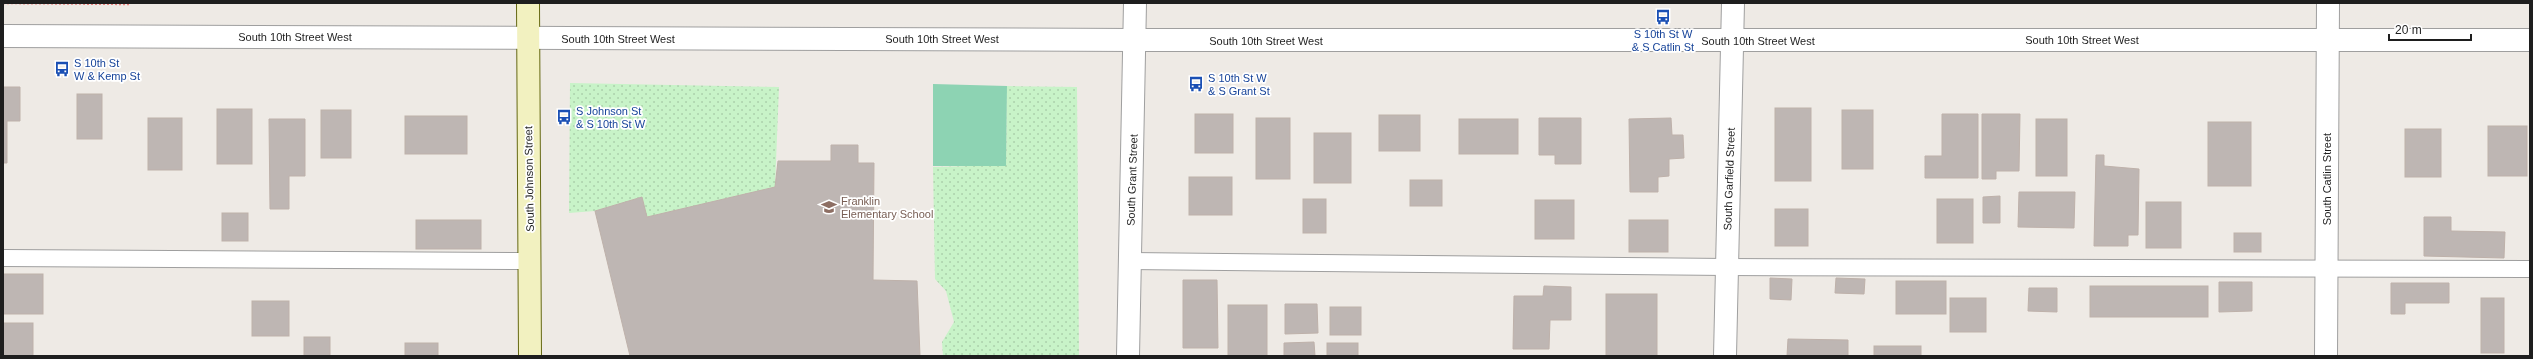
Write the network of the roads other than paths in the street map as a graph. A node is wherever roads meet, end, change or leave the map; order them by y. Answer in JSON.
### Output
{"nodes":[{"id":1,"x":528,"y":3,"type":"edge"},
{"id":2,"x":1135,"y":3,"type":"edge"},
{"id":3,"x":1733,"y":3,"type":"edge"},
{"id":4,"x":2328,"y":3,"type":"edge"},
{"id":5,"x":3,"y":36,"type":"edge"},
{"id":6,"x":528,"y":39,"type":"junction"},
{"id":7,"x":2327,"y":39,"type":"junction"},
{"id":8,"x":1135,"y":40,"type":"junction"},
{"id":9,"x":2530,"y":40,"type":"edge"},
{"id":10,"x":1733,"y":41,"type":"junction"},
{"id":11,"x":3,"y":258,"type":"edge"},
{"id":12,"x":530,"y":261,"type":"junction"},
{"id":13,"x":1130,"y":261,"type":"junction"},
{"id":14,"x":1726,"y":267,"type":"junction"},
{"id":15,"x":2327,"y":268,"type":"junction"},
{"id":16,"x":2530,"y":269,"type":"edge"},
{"id":17,"x":530,"y":356,"type":"edge"},
{"id":18,"x":1128,"y":356,"type":"edge"},
{"id":19,"x":1725,"y":356,"type":"edge"},
{"id":20,"x":2326,"y":356,"type":"edge"}],
"edges":[{"from":1,"to":6,"type":"street","name":"South Johnson Street"},
{"from":2,"to":8,"type":"street","name":"South Grant Street"},
{"from":3,"to":10,"type":"street","name":"South Garfield Street"},
{"from":4,"to":7,"type":"street","name":"South Catlin Street"},
{"from":5,"to":6,"type":"street","name":"South 10th Street West"},
{"from":6,"to":8,"type":"street","name":"South 10th Street West"},
{"from":6,"to":12,"type":"street","name":"South Johnson Street"},
{"from":7,"to":9,"type":"street","name":"South 10th Street West"},
{"from":7,"to":10,"type":"street","name":"South 10th Street West"},
{"from":7,"to":15,"type":"street","name":"South Catlin Street"},
{"from":8,"to":10,"type":"street","name":"South 10th Street West"},
{"from":8,"to":13,"type":"street","name":"South Grant Street"},
{"from":10,"to":14,"type":"street","name":"South Garfield Street"},
{"from":11,"to":12,"type":"lane"},
{"from":12,"to":17,"type":"street","name":"South Johnson Street"},
{"from":13,"to":14,"type":"lane"},
{"from":13,"to":18,"type":"street","name":"South Grant Street"},
{"from":14,"to":15,"type":"lane"},
{"from":14,"to":19,"type":"street","name":"South Garfield Street"},
{"from":15,"to":16,"type":"lane"},
{"from":15,"to":20,"type":"street","name":"South Catlin Street"}]}
